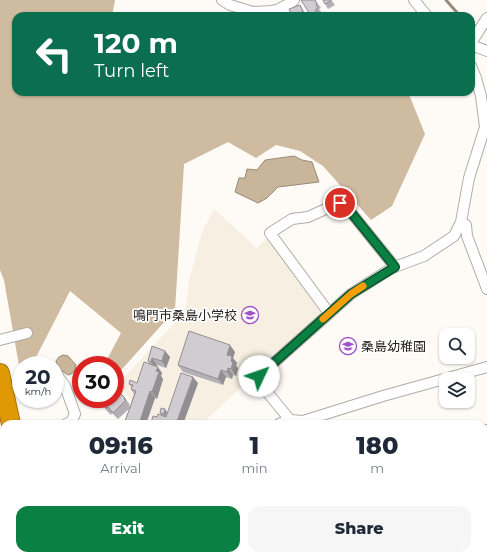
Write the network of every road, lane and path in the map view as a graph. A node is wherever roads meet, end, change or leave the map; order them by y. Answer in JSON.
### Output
{"nodes":[{"id":1,"x":222,"y":0,"type":"edge"},
{"id":2,"x":294,"y":0,"type":"edge"},
{"id":3,"x":414,"y":0,"type":"edge"},
{"id":4,"x":285,"y":6,"type":"junction"},
{"id":5,"x":287,"y":12,"type":"edge"},
{"id":6,"x":424,"y":12,"type":"edge"},
{"id":7,"x":487,"y":18,"type":"edge"},
{"id":8,"x":475,"y":38,"type":"edge"},
{"id":9,"x":475,"y":46,"type":"edge"},
{"id":10,"x":487,"y":51,"type":"edge"},
{"id":11,"x":475,"y":76,"type":"edge"},
{"id":12,"x":461,"y":222,"type":"junction"},
{"id":13,"x":395,"y":267,"type":"junction"},
{"id":14,"x":487,"y":289,"type":"edge"},
{"id":15,"x":329,"y":314,"type":"junction"},
{"id":16,"x":27,"y":333,"type":"dead end"},
{"id":17,"x":0,"y":340,"type":"edge"},
{"id":18,"x":487,"y":366,"type":"edge"},
{"id":19,"x":2,"y":380,"type":"edge"},
{"id":20,"x":64,"y":385,"type":"edge"},
{"id":21,"x":10,"y":420,"type":"edge"},
{"id":22,"x":72,"y":420,"type":"edge"},
{"id":23,"x":290,"y":420,"type":"edge"},
{"id":24,"x":306,"y":420,"type":"edge"}],
"edges":[{"from":1,"to":4,"type":"street"},
{"from":2,"to":4,"type":"street"},
{"from":3,"to":6,"type":"street"},
{"from":4,"to":5,"type":"street"},
{"from":7,"to":8,"type":"street"},
{"from":9,"to":10,"type":"street"},
{"from":11,"to":12,"type":"street"},
{"from":12,"to":13,"type":"street"},
{"from":12,"to":14,"type":"street"},
{"from":13,"to":15,"type":"street"},
{"from":13,"to":15,"type":"street"},
{"from":15,"to":23,"type":"street"},
{"from":16,"to":17,"type":"street"},
{"from":18,"to":24,"type":"street"},
{"from":19,"to":21,"type":"highway"},
{"from":20,"to":22,"type":"street"}]}
